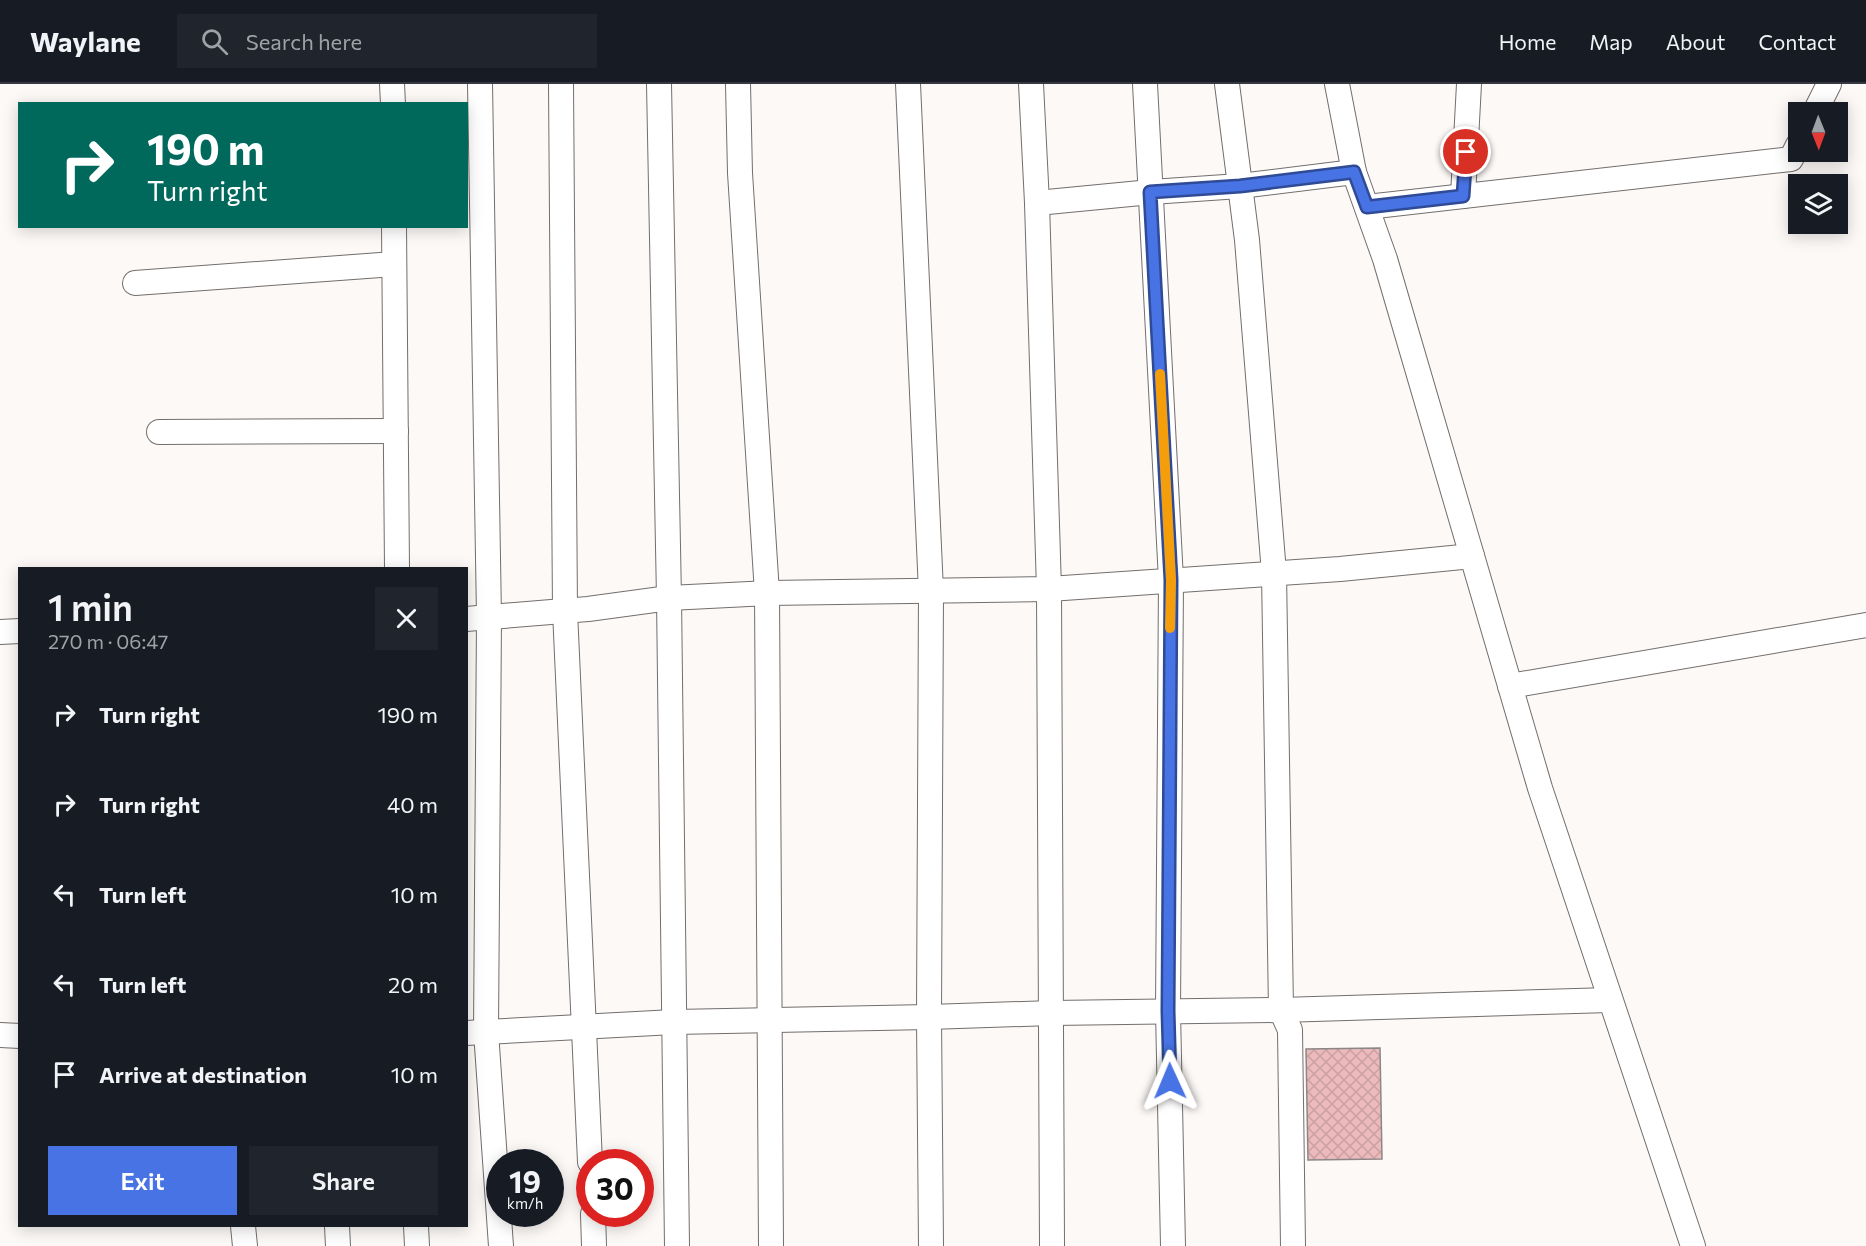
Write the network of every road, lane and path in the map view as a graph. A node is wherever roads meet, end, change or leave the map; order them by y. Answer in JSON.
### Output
{"nodes":[{"id":1,"x":392,"y":84,"type":"edge"},
{"id":2,"x":480,"y":84,"type":"edge"},
{"id":3,"x":561,"y":84,"type":"edge"},
{"id":4,"x":659,"y":84,"type":"edge"},
{"id":5,"x":738,"y":84,"type":"edge"},
{"id":6,"x":908,"y":84,"type":"edge"},
{"id":7,"x":1031,"y":84,"type":"edge"},
{"id":8,"x":1145,"y":84,"type":"edge"},
{"id":9,"x":1227,"y":84,"type":"edge"},
{"id":10,"x":1337,"y":84,"type":"edge"},
{"id":11,"x":1469,"y":84,"type":"edge"},
{"id":12,"x":1829,"y":84,"type":"edge"},
{"id":13,"x":393,"y":102,"type":"edge"},
{"id":14,"x":1820,"y":102,"type":"edge"},
{"id":15,"x":1788,"y":159,"type":"edge"},
{"id":16,"x":1354,"y":172,"type":"junction"},
{"id":17,"x":1240,"y":186,"type":"junction"},
{"id":18,"x":1150,"y":192,"type":"junction"},
{"id":19,"x":1463,"y":196,"type":"junction"},
{"id":20,"x":1037,"y":203,"type":"junction"},
{"id":21,"x":1367,"y":207,"type":"junction"},
{"id":22,"x":394,"y":228,"type":"edge"},
{"id":23,"x":394,"y":264,"type":"junction"},
{"id":24,"x":135,"y":283,"type":"dead end"},
{"id":25,"x":396,"y":431,"type":"junction"},
{"id":26,"x":159,"y":432,"type":"dead end"},
{"id":27,"x":1472,"y":556,"type":"junction"},
{"id":28,"x":397,"y":567,"type":"edge"},
{"id":29,"x":1274,"y":573,"type":"junction"},
{"id":30,"x":1171,"y":580,"type":"junction"},
{"id":31,"x":1049,"y":589,"type":"junction"},
{"id":32,"x":931,"y":591,"type":"junction"},
{"id":33,"x":767,"y":593,"type":"junction"},
{"id":34,"x":669,"y":598,"type":"junction"},
{"id":35,"x":564,"y":611,"type":"junction"},
{"id":36,"x":478,"y":618,"type":"edge"},
{"id":37,"x":1866,"y":625,"type":"edge"},
{"id":38,"x":18,"y":631,"type":"edge"},
{"id":39,"x":0,"y":632,"type":"edge"},
{"id":40,"x":1510,"y":686,"type":"junction"},
{"id":41,"x":1611,"y":1000,"type":"junction"},
{"id":42,"x":1281,"y":1010,"type":"junction"},
{"id":43,"x":1168,"y":1011,"type":"junction"},
{"id":44,"x":1052,"y":1012,"type":"junction"},
{"id":45,"x":929,"y":1017,"type":"junction"},
{"id":46,"x":770,"y":1020,"type":"junction"},
{"id":47,"x":674,"y":1022,"type":"junction"},
{"id":48,"x":584,"y":1028,"type":"junction"},
{"id":49,"x":476,"y":1033,"type":"edge"},
{"id":50,"x":0,"y":1035,"type":"edge"},
{"id":51,"x":18,"y":1036,"type":"edge"},
{"id":52,"x":589,"y":1149,"type":"edge"},
{"id":53,"x":243,"y":1227,"type":"edge"},
{"id":54,"x":337,"y":1227,"type":"edge"},
{"id":55,"x":416,"y":1227,"type":"edge"},
{"id":56,"x":593,"y":1227,"type":"edge"},
{"id":57,"x":245,"y":1246,"type":"edge"},
{"id":58,"x":338,"y":1246,"type":"edge"},
{"id":59,"x":417,"y":1246,"type":"edge"},
{"id":60,"x":501,"y":1246,"type":"edge"},
{"id":61,"x":594,"y":1246,"type":"edge"},
{"id":62,"x":677,"y":1246,"type":"edge"},
{"id":63,"x":771,"y":1246,"type":"edge"},
{"id":64,"x":931,"y":1246,"type":"edge"},
{"id":65,"x":1052,"y":1246,"type":"edge"},
{"id":66,"x":1173,"y":1246,"type":"edge"},
{"id":67,"x":1293,"y":1246,"type":"edge"},
{"id":68,"x":1693,"y":1246,"type":"edge"}],
"edges":[{"from":1,"to":13,"type":"street"},
{"from":2,"to":36,"type":"street"},
{"from":3,"to":35,"type":"street"},
{"from":4,"to":34,"type":"street"},
{"from":5,"to":33,"type":"street"},
{"from":6,"to":32,"type":"street"},
{"from":7,"to":20,"type":"street"},
{"from":8,"to":18,"type":"street"},
{"from":9,"to":17,"type":"street"},
{"from":10,"to":16,"type":"street"},
{"from":11,"to":19,"type":"street"},
{"from":12,"to":14,"type":"street"},
{"from":15,"to":19,"type":"street"},
{"from":16,"to":17,"type":"street"},
{"from":16,"to":21,"type":"street"},
{"from":17,"to":18,"type":"street"},
{"from":17,"to":29,"type":"street"},
{"from":18,"to":20,"type":"street"},
{"from":18,"to":30,"type":"street"},
{"from":19,"to":21,"type":"street"},
{"from":20,"to":31,"type":"street"},
{"from":21,"to":27,"type":"street"},
{"from":22,"to":23,"type":"street"},
{"from":23,"to":24,"type":"street"},
{"from":23,"to":25,"type":"street"},
{"from":25,"to":26,"type":"street"},
{"from":25,"to":28,"type":"street"},
{"from":27,"to":29,"type":"street"},
{"from":27,"to":40,"type":"street"},
{"from":29,"to":30,"type":"street"},
{"from":29,"to":42,"type":"street"},
{"from":30,"to":31,"type":"street"},
{"from":30,"to":43,"type":"street"},
{"from":31,"to":32,"type":"street"},
{"from":31,"to":44,"type":"street"},
{"from":32,"to":33,"type":"street"},
{"from":32,"to":45,"type":"street"},
{"from":33,"to":34,"type":"street"},
{"from":33,"to":46,"type":"street"},
{"from":34,"to":35,"type":"street"},
{"from":34,"to":47,"type":"street"},
{"from":35,"to":36,"type":"street"},
{"from":35,"to":48,"type":"street"},
{"from":36,"to":49,"type":"street"},
{"from":37,"to":40,"type":"street"},
{"from":38,"to":39,"type":"street"},
{"from":40,"to":41,"type":"street"},
{"from":41,"to":42,"type":"street"},
{"from":41,"to":68,"type":"street"},
{"from":42,"to":43,"type":"street"},
{"from":42,"to":67,"type":"street"},
{"from":43,"to":44,"type":"street"},
{"from":43,"to":66,"type":"street"},
{"from":44,"to":45,"type":"street"},
{"from":44,"to":65,"type":"street"},
{"from":45,"to":46,"type":"street"},
{"from":45,"to":64,"type":"street"},
{"from":46,"to":47,"type":"street"},
{"from":46,"to":63,"type":"street"},
{"from":47,"to":48,"type":"street"},
{"from":47,"to":62,"type":"street"},
{"from":48,"to":49,"type":"street"},
{"from":48,"to":52,"type":"street"},
{"from":49,"to":60,"type":"street"},
{"from":50,"to":51,"type":"street"},
{"from":53,"to":57,"type":"street"},
{"from":54,"to":58,"type":"street"},
{"from":55,"to":59,"type":"street"},
{"from":56,"to":61,"type":"street"}]}
